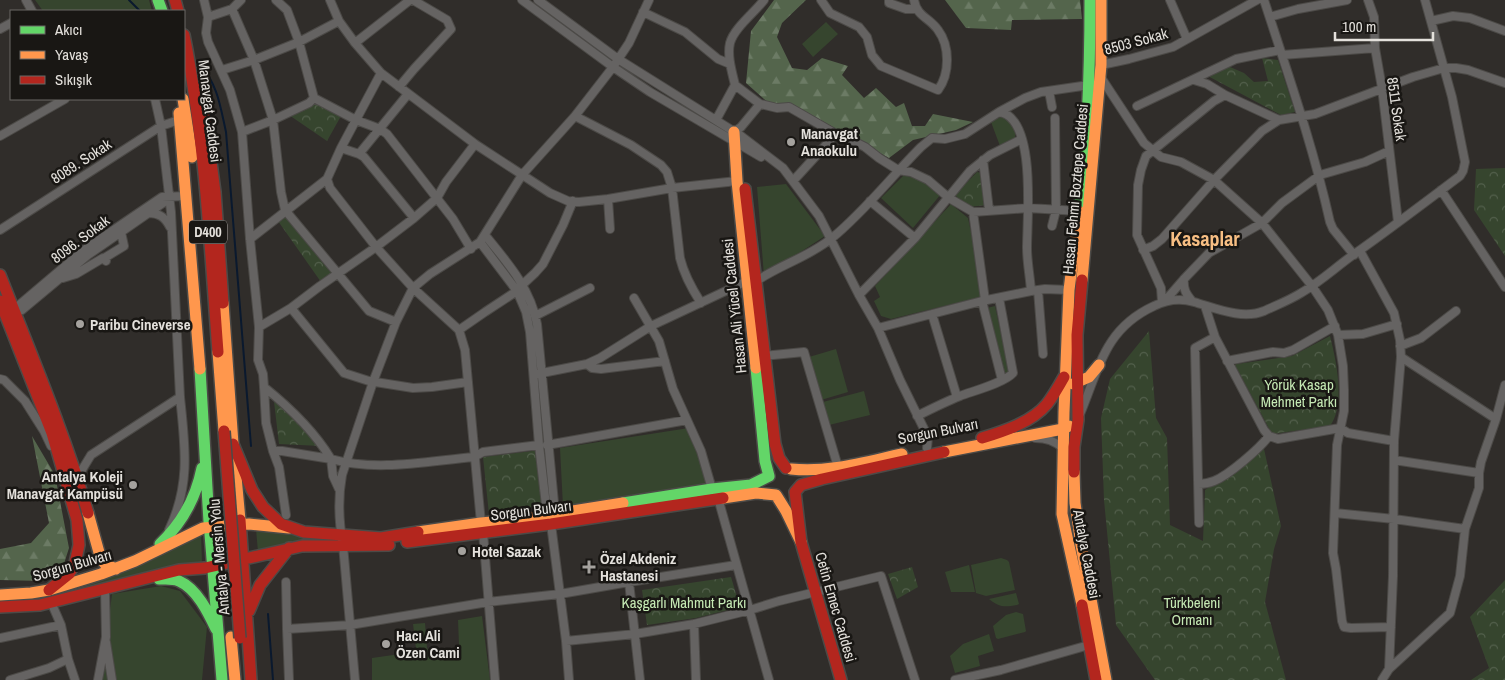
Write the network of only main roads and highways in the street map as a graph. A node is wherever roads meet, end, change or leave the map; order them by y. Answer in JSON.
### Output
{"nodes":[{"id":1,"x":1090,"y":0,"type":"edge"},
{"id":2,"x":1101,"y":0,"type":"edge"},
{"id":3,"x":185,"y":40,"type":"edge"},
{"id":4,"x":193,"y":79,"type":"junction"},
{"id":5,"x":177,"y":100,"type":"edge"},
{"id":6,"x":183,"y":100,"type":"edge"},
{"id":7,"x":0,"y":275,"type":"edge"},
{"id":8,"x":751,"y":282,"type":"junction"},
{"id":9,"x":0,"y":301,"type":"edge"},
{"id":10,"x":11,"y":316,"type":"junction"},
{"id":11,"x":1099,"y":365,"type":"road end"},
{"id":12,"x":1066,"y":374,"type":"junction"},
{"id":13,"x":1077,"y":381,"type":"junction"},
{"id":14,"x":1065,"y":388,"type":"junction"},
{"id":15,"x":1052,"y":397,"type":"junction"},
{"id":16,"x":1078,"y":420,"type":"junction"},
{"id":17,"x":1063,"y":429,"type":"junction"},
{"id":18,"x":219,"y":431,"type":"junction"},
{"id":19,"x":233,"y":444,"type":"junction"},
{"id":20,"x":205,"y":447,"type":"junction"},
{"id":21,"x":789,"y":468,"type":"junction"},
{"id":22,"x":770,"y":476,"type":"junction"},
{"id":23,"x":795,"y":492,"type":"junction"},
{"id":24,"x":715,"y":494,"type":"junction"},
{"id":25,"x":776,"y":495,"type":"junction"},
{"id":26,"x":240,"y":525,"type":"junction"},
{"id":27,"x":210,"y":528,"type":"junction"},
{"id":28,"x":293,"y":529,"type":"junction"},
{"id":29,"x":342,"y":540,"type":"junction"},
{"id":30,"x":801,"y":542,"type":"junction"},
{"id":31,"x":289,"y":548,"type":"junction"},
{"id":32,"x":149,"y":553,"type":"junction"},
{"id":33,"x":243,"y":559,"type":"junction"},
{"id":34,"x":213,"y":566,"type":"junction"},
{"id":35,"x":116,"y":569,"type":"junction"},
{"id":36,"x":145,"y":579,"type":"junction"},
{"id":37,"x":49,"y":590,"type":"junction"},
{"id":38,"x":0,"y":595,"type":"edge"},
{"id":39,"x":0,"y":607,"type":"edge"},
{"id":40,"x":235,"y":638,"type":"junction"},
{"id":41,"x":222,"y":680,"type":"edge"},
{"id":42,"x":235,"y":680,"type":"edge"},
{"id":43,"x":243,"y":680,"type":"edge"},
{"id":44,"x":251,"y":680,"type":"edge"},
{"id":45,"x":841,"y":680,"type":"edge"},
{"id":46,"x":1096,"y":680,"type":"edge"},
{"id":47,"x":1106,"y":680,"type":"edge"}],
"edges":[{"from":1,"to":12,"type":"main road","name":"Hasan Fehmi Boztepe Caddesi"},
{"from":2,"to":13,"type":"main road","name":"Hasan Fehmi Boztepe Caddesi"},
{"from":3,"to":4,"type":"main road","name":"Manavgat Caddesi","number":"D400"},
{"from":4,"to":18,"type":"main road","name":"Manavgat Caddesi","number":"D400"},
{"from":4,"to":19,"type":"main road"},
{"from":5,"to":20,"type":"main road"},
{"from":6,"to":18,"type":"main road","name":"Manavgat Caddesi","number":"D400"},
{"from":7,"to":10,"type":"main road"},
{"from":8,"to":8,"type":"main road","name":"Hasan Ali Yücel Caddesi"},
{"from":8,"to":21,"type":"main road","name":"Hasan Ali Yücel Caddesi"},
{"from":8,"to":22,"type":"main road","name":"Hasan Ali Yücel Caddesi"},
{"from":9,"to":10,"type":"main road"},
{"from":10,"to":35,"type":"main road"},
{"from":10,"to":37,"type":"main road"},
{"from":11,"to":13,"type":"main road"},
{"from":12,"to":14,"type":"main road","name":"Antalya Caddesi"},
{"from":12,"to":15,"type":"main road","name":"Sorgun Bulvarı"},
{"from":13,"to":14,"type":"main road"},
{"from":13,"to":16,"type":"main road","name":"Antalya Caddesi"},
{"from":14,"to":15,"type":"main road"},
{"from":14,"to":17,"type":"main road","name":"Antalya Caddesi"},
{"from":15,"to":21,"type":"main road","name":"Sorgun Bulvarı"},
{"from":16,"to":17,"type":"main road","name":"Sorgun Bulvarı"},
{"from":16,"to":47,"type":"main road","name":"Antalya Caddesi"},
{"from":17,"to":23,"type":"main road","name":"Sorgun Bulvarı"},
{"from":17,"to":46,"type":"main road","name":"Antalya Caddesi"},
{"from":18,"to":40,"type":"main road","name":"Antalya - Mersin Yolu","number":"D400"},
{"from":19,"to":26,"type":"main road"},
{"from":19,"to":28,"type":"main road"},
{"from":20,"to":27,"type":"main road"},
{"from":20,"to":32,"type":"main road"},
{"from":21,"to":22,"type":"main road"},
{"from":21,"to":23,"type":"main road"},
{"from":22,"to":24,"type":"main road","name":"Sorgun Bulvarı"},
{"from":22,"to":25,"type":"main road"},
{"from":23,"to":25,"type":"main road"},
{"from":23,"to":30,"type":"main road"},
{"from":24,"to":25,"type":"main road","name":"Sorgun Bulvarı"},
{"from":24,"to":29,"type":"main road","name":"Sorgun Bulvarı"},
{"from":25,"to":30,"type":"main road"},
{"from":26,"to":27,"type":"main road","name":"Sorgun Bulvarı"},
{"from":26,"to":28,"type":"main road","name":"Sorgun Bulvarı"},
{"from":26,"to":33,"type":"main road"},
{"from":27,"to":32,"type":"main road","name":"Sorgun Bulvarı"},
{"from":27,"to":34,"type":"main road"},
{"from":28,"to":29,"type":"main road","name":"Sorgun Bulvarı"},
{"from":29,"to":31,"type":"main road","name":"Sorgun Bulvarı"},
{"from":30,"to":45,"type":"main road","name":"Cetin Emec Caddesi"},
{"from":31,"to":33,"type":"main road","name":"Sorgun Bulvarı"},
{"from":31,"to":40,"type":"main road"},
{"from":32,"to":35,"type":"main road","name":"Sorgun Bulvarı"},
{"from":33,"to":34,"type":"main road","name":"Sorgun Bulvarı"},
{"from":33,"to":40,"type":"main road"},
{"from":34,"to":36,"type":"main road","name":"Sorgun Bulvarı"},
{"from":34,"to":40,"type":"main road"},
{"from":35,"to":37,"type":"main road","name":"Sorgun Bulvarı"},
{"from":36,"to":39,"type":"main road","name":"Sorgun Bulvarı"},
{"from":36,"to":40,"type":"main road"},
{"from":37,"to":38,"type":"main road","name":"Sorgun Bulvarı"},
{"from":40,"to":41,"type":"main road"},
{"from":40,"to":42,"type":"main road","name":"Antalya - Mersin Yolu","number":"D400"},
{"from":40,"to":43,"type":"main road","name":"Antalya - Mersin Yolu","number":"D400"},
{"from":40,"to":44,"type":"main road"}]}
